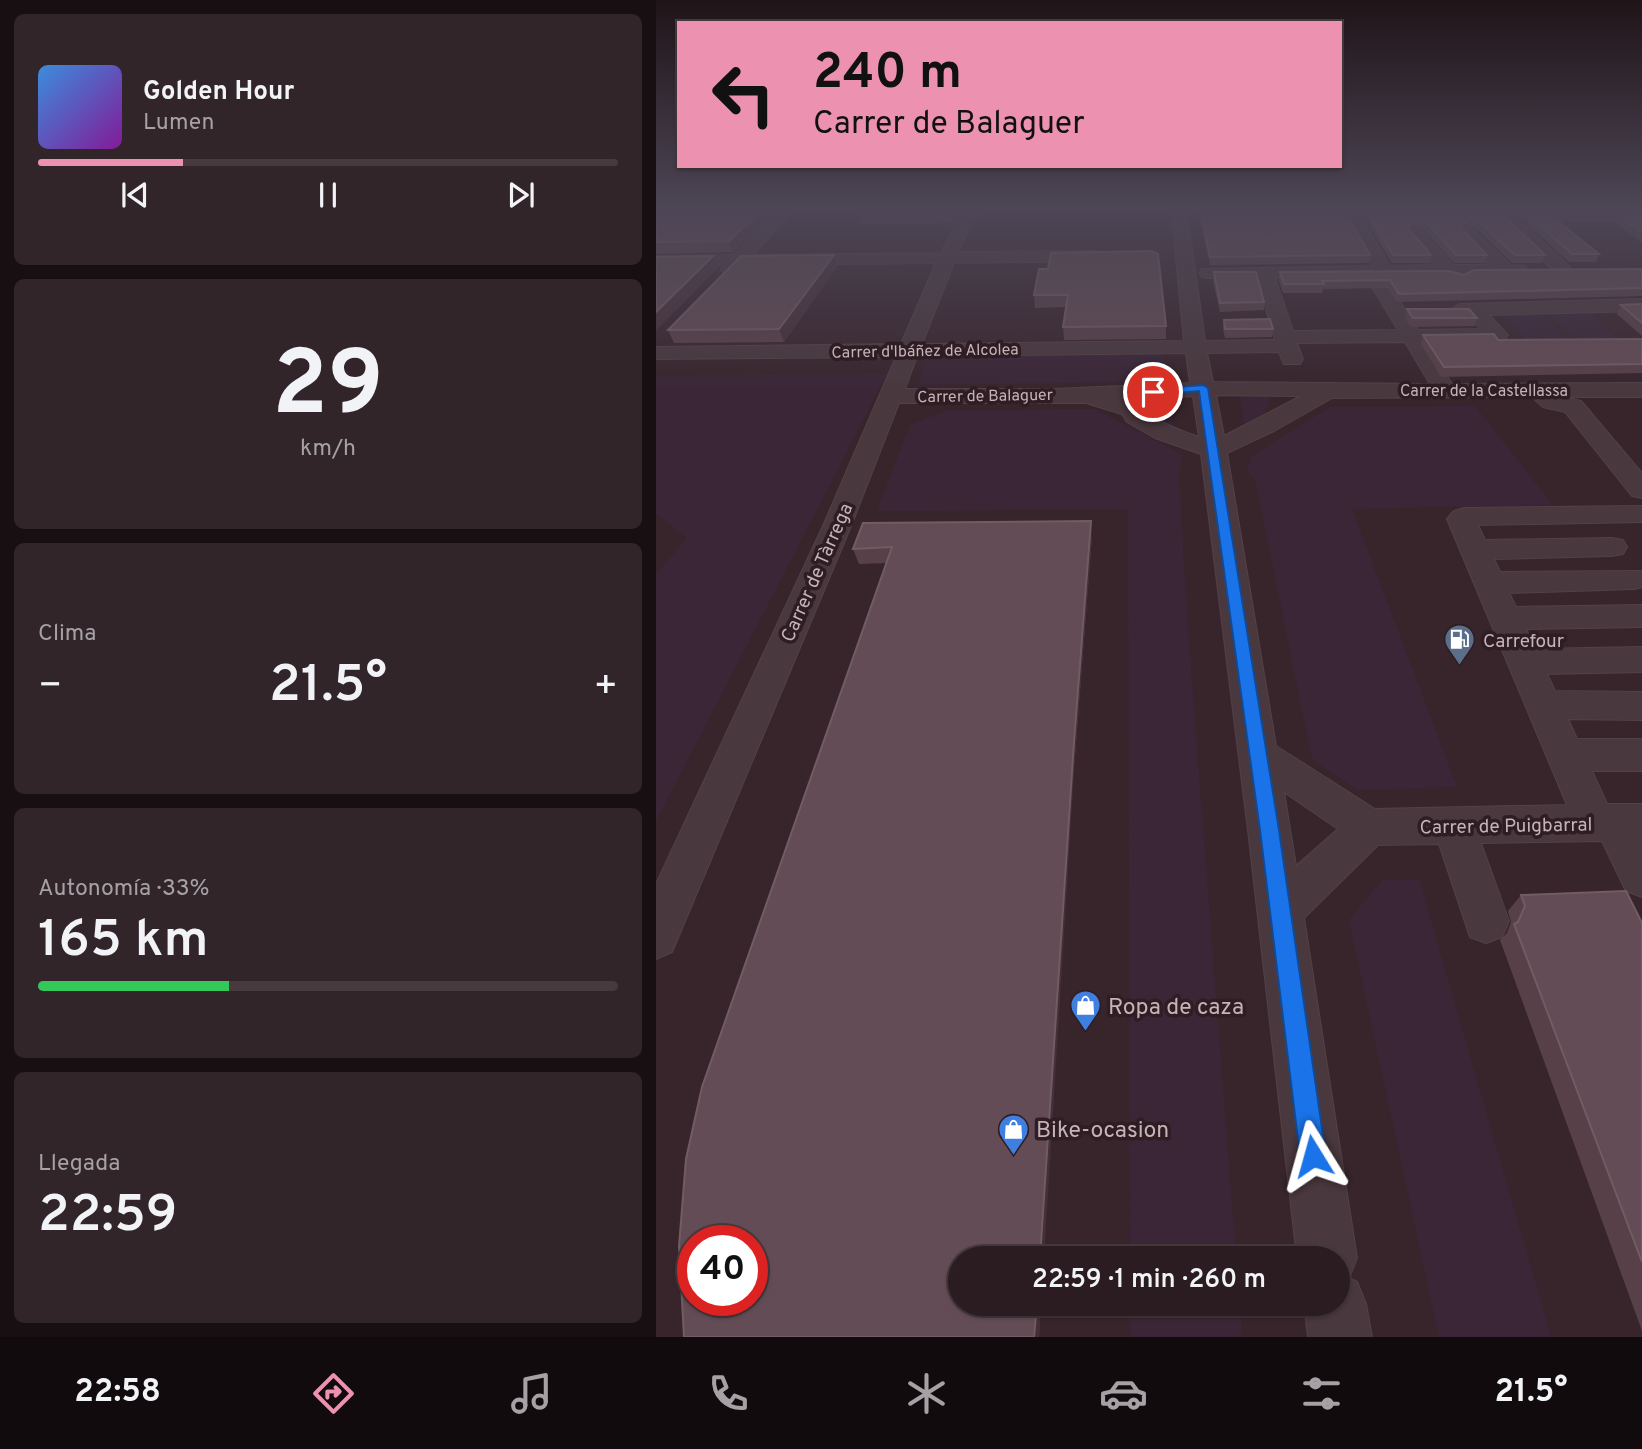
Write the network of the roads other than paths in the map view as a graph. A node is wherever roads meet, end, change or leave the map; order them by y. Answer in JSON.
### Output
{"nodes":[{"id":1,"x":729,"y":269,"type":"edge"},
{"id":2,"x":943,"y":269,"type":"edge"},
{"id":3,"x":1188,"y":269,"type":"edge"},
{"id":4,"x":1233,"y":269,"type":"edge"},
{"id":5,"x":1552,"y":269,"type":"edge"},
{"id":6,"x":1448,"y":271,"type":"junction"},
{"id":7,"x":1505,"y":271,"type":"joint"},
{"id":8,"x":1378,"y":272,"type":"junction"},
{"id":9,"x":1264,"y":273,"type":"junction"},
{"id":10,"x":720,"y":279,"type":"edge"},
{"id":11,"x":1563,"y":283,"type":"junction"},
{"id":12,"x":1360,"y":294,"type":"edge"},
{"id":13,"x":1265,"y":295,"type":"junction"},
{"id":14,"x":1297,"y":295,"type":"edge"},
{"id":15,"x":1631,"y":297,"type":"edge"},
{"id":16,"x":1391,"y":302,"type":"junction"},
{"id":17,"x":1421,"y":310,"type":"edge"},
{"id":18,"x":1447,"y":310,"type":"edge"},
{"id":19,"x":1473,"y":310,"type":"junction"},
{"id":20,"x":1254,"y":320,"type":"edge"},
{"id":21,"x":1192,"y":321,"type":"junction"},
{"id":22,"x":1217,"y":321,"type":"dead end"},
{"id":23,"x":1284,"y":334,"type":"junction"},
{"id":24,"x":1411,"y":335,"type":"junction"},
{"id":25,"x":1458,"y":335,"type":"junction"},
{"id":26,"x":1329,"y":336,"type":"junction"},
{"id":27,"x":659,"y":346,"type":"edge"},
{"id":28,"x":1195,"y":347,"type":"junction"},
{"id":29,"x":911,"y":350,"type":"junction"},
{"id":30,"x":1203,"y":388,"type":"junction"},
{"id":31,"x":1301,"y":388,"type":"junction"},
{"id":32,"x":1268,"y":389,"type":"junction"},
{"id":33,"x":1445,"y":390,"type":"junction"},
{"id":34,"x":1498,"y":390,"type":"junction"},
{"id":35,"x":1539,"y":390,"type":"junction"},
{"id":36,"x":1642,"y":390,"type":"edge"},
{"id":37,"x":1338,"y":391,"type":"junction"},
{"id":38,"x":1153,"y":392,"type":"junction"},
{"id":39,"x":1078,"y":394,"type":"junction"},
{"id":40,"x":891,"y":396,"type":"junction"},
{"id":41,"x":1131,"y":409,"type":"junction"},
{"id":42,"x":1281,"y":416,"type":"junction"},
{"id":43,"x":1213,"y":450,"type":"junction"},
{"id":44,"x":1642,"y":490,"type":"edge"},
{"id":45,"x":1642,"y":514,"type":"edge"},
{"id":46,"x":1589,"y":515,"type":"junction"},
{"id":47,"x":1612,"y":547,"type":"junction"},
{"id":48,"x":1473,"y":550,"type":"junction"},
{"id":49,"x":1488,"y":583,"type":"junction"},
{"id":50,"x":1639,"y":583,"type":"edge"},
{"id":51,"x":1642,"y":616,"type":"edge"},
{"id":52,"x":1504,"y":618,"type":"junction"},
{"id":53,"x":1642,"y":659,"type":"edge"},
{"id":54,"x":1523,"y":662,"type":"junction"},
{"id":55,"x":1543,"y":705,"type":"junction"},
{"id":56,"x":1642,"y":706,"type":"edge"},
{"id":57,"x":1257,"y":754,"type":"junction"},
{"id":58,"x":1565,"y":755,"type":"junction"},
{"id":59,"x":1642,"y":755,"type":"edge"},
{"id":60,"x":1617,"y":823,"type":"edge"},
{"id":61,"x":1454,"y":826,"type":"junction"},
{"id":62,"x":1369,"y":827,"type":"junction"},
{"id":63,"x":1642,"y":877,"type":"edge"},
{"id":64,"x":1280,"y":910,"type":"junction"},
{"id":65,"x":1486,"y":920,"type":"dead end"},
{"id":66,"x":656,"y":936,"type":"edge"},
{"id":67,"x":1325,"y":1246,"type":"edge"},
{"id":68,"x":1337,"y":1316,"type":"edge"},
{"id":69,"x":1340,"y":1337,"type":"edge"}],
"edges":[{"from":1,"to":10,"type":"street"},
{"from":2,"to":29,"type":"street","name":"Carrer de Tàrrega"},
{"from":3,"to":21,"type":"street"},
{"from":4,"to":9,"type":"street"},
{"from":5,"to":11,"type":"street"},
{"from":6,"to":7,"type":"street"},
{"from":6,"to":8,"type":"street"},
{"from":6,"to":11,"type":"street"},
{"from":7,"to":11,"type":"street"},
{"from":8,"to":9,"type":"street"},
{"from":8,"to":16,"type":"street"},
{"from":9,"to":13,"type":"street"},
{"from":11,"to":15,"type":"street"},
{"from":12,"to":16,"type":"street"},
{"from":13,"to":14,"type":"street"},
{"from":13,"to":23,"type":"street"},
{"from":15,"to":19,"type":"street"},
{"from":16,"to":17,"type":"street"},
{"from":16,"to":24,"type":"street"},
{"from":18,"to":19,"type":"street"},
{"from":19,"to":25,"type":"street"},
{"from":20,"to":23,"type":"street"},
{"from":21,"to":22,"type":"street"},
{"from":21,"to":28,"type":"street"},
{"from":23,"to":26,"type":"street"},
{"from":23,"to":28,"type":"street","name":"Carrer d'Ibáñez de Alcolea"},
{"from":23,"to":31,"type":"street"},
{"from":24,"to":25,"type":"street"},
{"from":24,"to":26,"type":"street"},
{"from":24,"to":33,"type":"street"},
{"from":25,"to":34,"type":"street"},
{"from":26,"to":37,"type":"street"},
{"from":27,"to":29,"type":"street","name":"Carrer d'Ibáñez de Alcolea"},
{"from":28,"to":29,"type":"street","name":"Carrer d'Ibáñez de Alcolea"},
{"from":28,"to":30,"type":"street"},
{"from":29,"to":40,"type":"street","name":"Carrer de Tàrrega"},
{"from":30,"to":32,"type":"street","name":"Carrer de la Castellassa"},
{"from":30,"to":38,"type":"street","name":"Carrer de Balaguer"},
{"from":30,"to":43,"type":"street"},
{"from":31,"to":32,"type":"street","name":"Carrer de la Castellassa"},
{"from":31,"to":37,"type":"street","name":"Carrer de la Castellassa"},
{"from":32,"to":42,"type":"street"},
{"from":33,"to":34,"type":"street","name":"Carrer de la Castellassa"},
{"from":33,"to":37,"type":"street","name":"Carrer de la Castellassa"},
{"from":34,"to":35,"type":"street","name":"Carrer de la Castellassa"},
{"from":35,"to":36,"type":"street","name":"Carrer de la Castellassa"},
{"from":35,"to":44,"type":"street"},
{"from":37,"to":42,"type":"street","name":"Carrer de la Castellassa"},
{"from":38,"to":39,"type":"street","name":"Carrer de Balaguer"},
{"from":38,"to":41,"type":"street"},
{"from":39,"to":40,"type":"street","name":"Carrer de Balaguer"},
{"from":39,"to":41,"type":"street","name":"Carrer de Balaguer"},
{"from":40,"to":66,"type":"street","name":"Carrer de Tàrrega"},
{"from":41,"to":43,"type":"street","name":"Carrer de Balaguer"},
{"from":42,"to":43,"type":"street","name":"Carrer de la Castellassa"},
{"from":43,"to":57,"type":"street"},
{"from":45,"to":46,"type":"street"},
{"from":46,"to":47,"type":"street"},
{"from":46,"to":48,"type":"street"},
{"from":47,"to":48,"type":"street"},
{"from":47,"to":50,"type":"street"},
{"from":48,"to":49,"type":"street"},
{"from":49,"to":50,"type":"street"},
{"from":49,"to":52,"type":"street"},
{"from":51,"to":52,"type":"street"},
{"from":52,"to":54,"type":"street"},
{"from":53,"to":54,"type":"street"},
{"from":54,"to":55,"type":"street"},
{"from":55,"to":56,"type":"street"},
{"from":55,"to":58,"type":"street"},
{"from":57,"to":62,"type":"street"},
{"from":57,"to":64,"type":"street"},
{"from":58,"to":59,"type":"street"},
{"from":58,"to":60,"type":"street"},
{"from":60,"to":61,"type":"street","name":"Carrer de Puigbarral"},
{"from":60,"to":63,"type":"street"},
{"from":61,"to":62,"type":"street","name":"Carrer de Puigbarral"},
{"from":61,"to":65,"type":"street"},
{"from":62,"to":64,"type":"street"},
{"from":64,"to":67,"type":"street"},
{"from":68,"to":69,"type":"street"}]}
